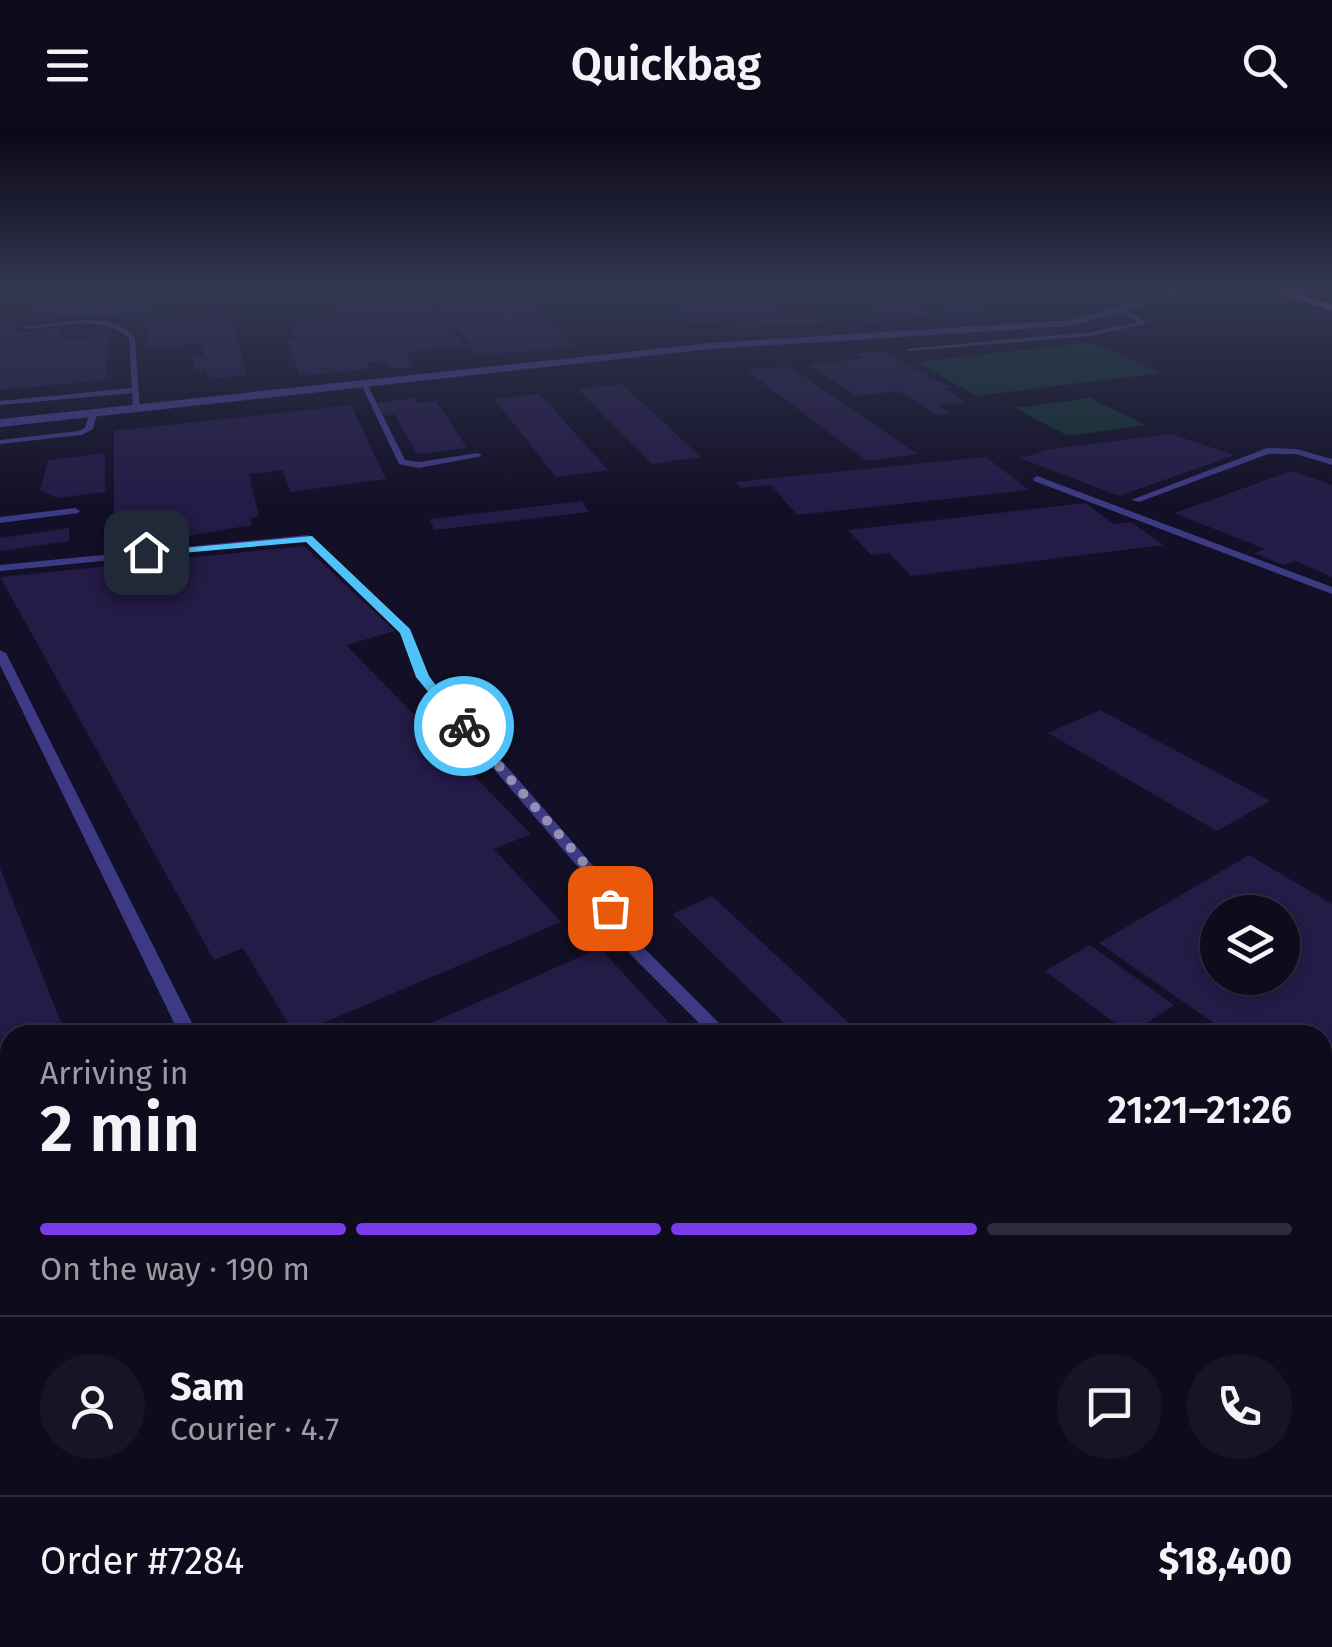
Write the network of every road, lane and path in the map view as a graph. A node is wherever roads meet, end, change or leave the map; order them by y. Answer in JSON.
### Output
{"nodes":[{"id":1,"x":134,"y":363,"type":"edge"},
{"id":2,"x":561,"y":363,"type":"edge"},
{"id":3,"x":362,"y":384,"type":"junction"},
{"id":4,"x":136,"y":390,"type":"junction"},
{"id":5,"x":0,"y":404,"type":"edge"},
{"id":6,"x":137,"y":409,"type":"junction"},
{"id":7,"x":93,"y":414,"type":"junction"},
{"id":8,"x":0,"y":424,"type":"edge"},
{"id":9,"x":0,"y":442,"type":"edge"},
{"id":10,"x":478,"y":456,"type":"dead end"},
{"id":11,"x":1332,"y":462,"type":"edge"},
{"id":12,"x":1037,"y":479,"type":"dead end"},
{"id":13,"x":1136,"y":500,"type":"dead end"},
{"id":14,"x":75,"y":511,"type":"dead end"},
{"id":15,"x":0,"y":520,"type":"edge"},
{"id":16,"x":0,"y":568,"type":"edge"},
{"id":17,"x":1332,"y":591,"type":"edge"},
{"id":18,"x":0,"y":653,"type":"edge"},
{"id":19,"x":184,"y":1025,"type":"edge"},
{"id":20,"x":712,"y":1025,"type":"edge"}],
"edges":[{"from":1,"to":4,"type":"lane"},
{"from":2,"to":3,"type":"street"},
{"from":3,"to":6,"type":"street"},
{"from":3,"to":10,"type":"lane"},
{"from":4,"to":5,"type":"lane"},
{"from":4,"to":6,"type":"lane"},
{"from":6,"to":7,"type":"street"},
{"from":7,"to":8,"type":"street"},
{"from":7,"to":9,"type":"lane"},
{"from":11,"to":13,"type":"lane"},
{"from":12,"to":17,"type":"lane"},
{"from":14,"to":15,"type":"lane"},
{"from":16,"to":20,"type":"lane"},
{"from":18,"to":19,"type":"lane"}]}
